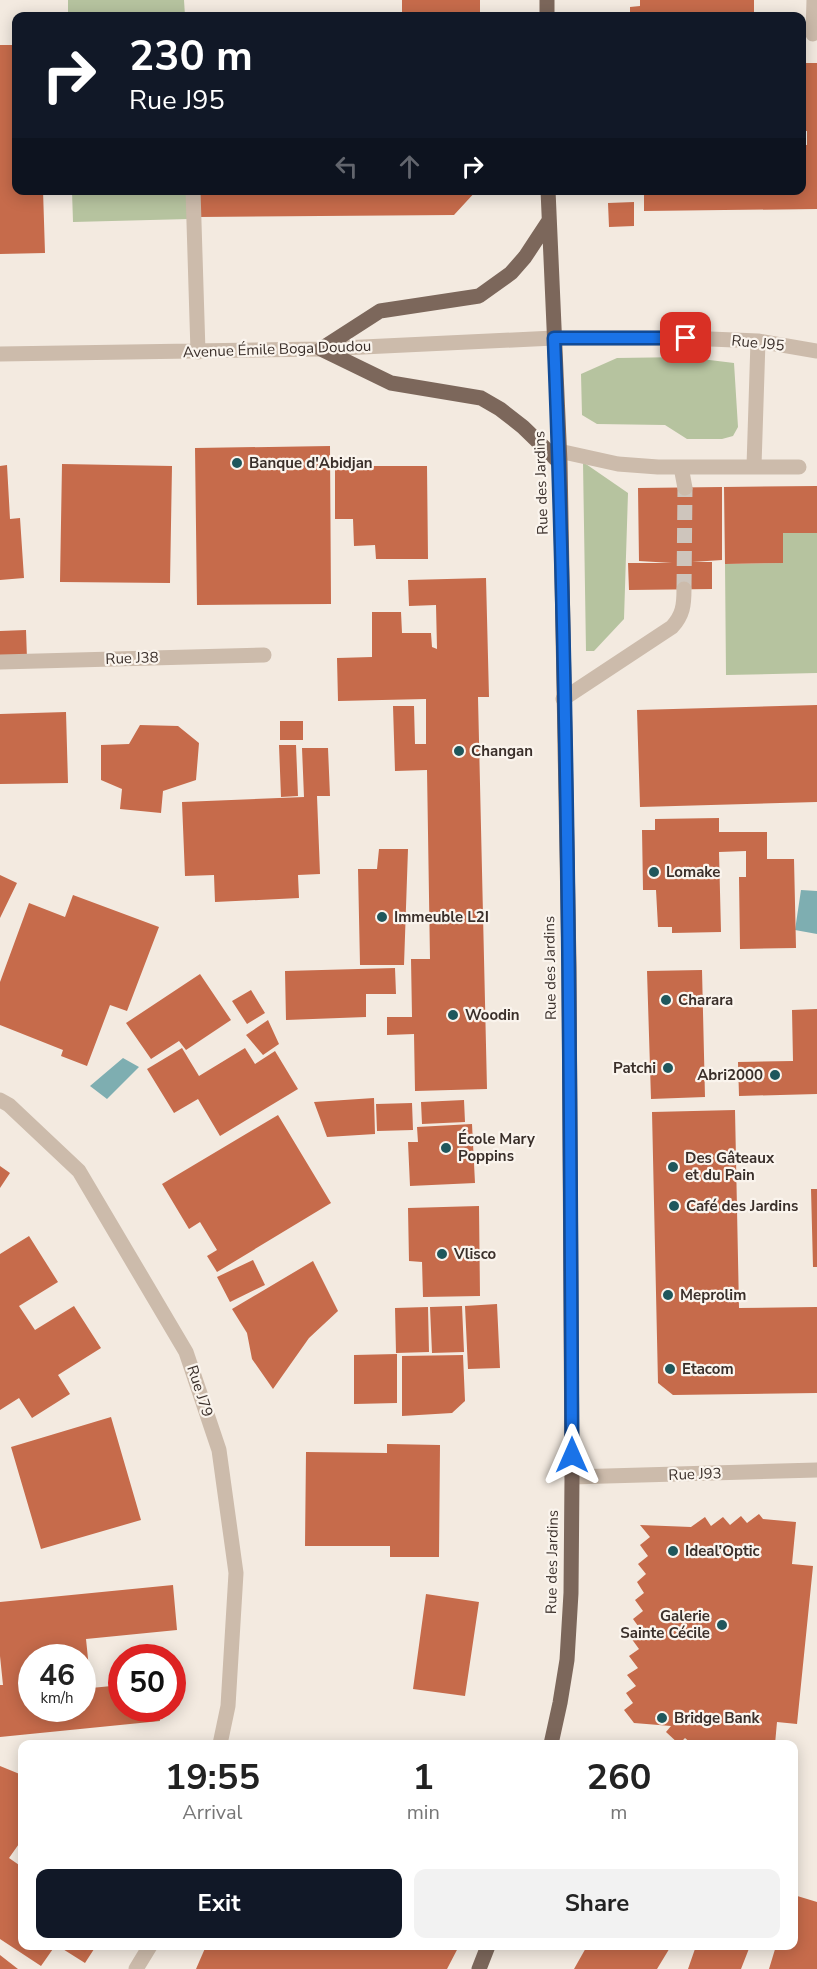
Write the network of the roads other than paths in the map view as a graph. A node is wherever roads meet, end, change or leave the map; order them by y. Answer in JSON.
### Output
{"nodes":[{"id":1,"x":814,"y":0,"type":"edge"},
{"id":2,"x":813,"y":34,"type":"dead end"},
{"id":3,"x":193,"y":195,"type":"edge"},
{"id":4,"x":548,"y":195,"type":"edge"},
{"id":5,"x":548,"y":222,"type":"junction"},
{"id":6,"x":554,"y":338,"type":"junction"},
{"id":7,"x":758,"y":341,"type":"junction"},
{"id":8,"x":321,"y":349,"type":"junction"},
{"id":9,"x":817,"y":351,"type":"edge"},
{"id":10,"x":198,"y":352,"type":"junction"},
{"id":11,"x":0,"y":354,"type":"edge"},
{"id":12,"x":559,"y":457,"type":"junction"},
{"id":13,"x":681,"y":466,"type":"junction"},
{"id":14,"x":754,"y":466,"type":"junction"},
{"id":15,"x":799,"y":467,"type":"dead end"},
{"id":16,"x":685,"y":488,"type":"tunnel mouth"},
{"id":17,"x":684,"y":589,"type":"tunnel mouth"},
{"id":18,"x":264,"y":655,"type":"dead end"},
{"id":19,"x":0,"y":662,"type":"edge"},
{"id":20,"x":563,"y":699,"type":"junction"},
{"id":21,"x":0,"y":1100,"type":"edge"},
{"id":22,"x":817,"y":1470,"type":"edge"},
{"id":23,"x":572,"y":1477,"type":"junction"},
{"id":24,"x":221,"y":1740,"type":"edge"},
{"id":25,"x":552,"y":1740,"type":"edge"},
{"id":26,"x":148,"y":1950,"type":"edge"},
{"id":27,"x":486,"y":1950,"type":"edge"},
{"id":28,"x":136,"y":1969,"type":"edge"},
{"id":29,"x":479,"y":1969,"type":"edge"}],
"edges":[{"from":1,"to":2,"type":"street"},
{"from":3,"to":10,"type":"street"},
{"from":4,"to":5,"type":"main road","name":"Rue des Jardins"},
{"from":5,"to":6,"type":"main road","name":"Rue des Jardins"},
{"from":5,"to":8,"type":"main road"},
{"from":6,"to":7,"type":"street","name":"Rue J95"},
{"from":6,"to":8,"type":"street","name":"Avenue Émile Boga Doudou"},
{"from":6,"to":12,"type":"main road","name":"Rue des Jardins"},
{"from":7,"to":9,"type":"street","name":"Rue J95"},
{"from":7,"to":14,"type":"street"},
{"from":8,"to":10,"type":"street","name":"Avenue Émile Boga Doudou"},
{"from":8,"to":12,"type":"main road"},
{"from":10,"to":11,"type":"street","name":"Avenue Émile Boga Doudou"},
{"from":12,"to":13,"type":"street"},
{"from":12,"to":20,"type":"main road","name":"Rue des Jardins"},
{"from":13,"to":14,"type":"street"},
{"from":13,"to":16,"type":"street"},
{"from":14,"to":15,"type":"street"},
{"from":17,"to":20,"type":"street"},
{"from":18,"to":19,"type":"street","name":"Rue J38"},
{"from":20,"to":23,"type":"main road","name":"Rue des Jardins"},
{"from":21,"to":24,"type":"street","name":"Rue J79"},
{"from":22,"to":23,"type":"street","name":"Rue J93"},
{"from":23,"to":25,"type":"main road","name":"Rue des Jardins"},
{"from":26,"to":28,"type":"street"},
{"from":27,"to":29,"type":"main road"}]}
